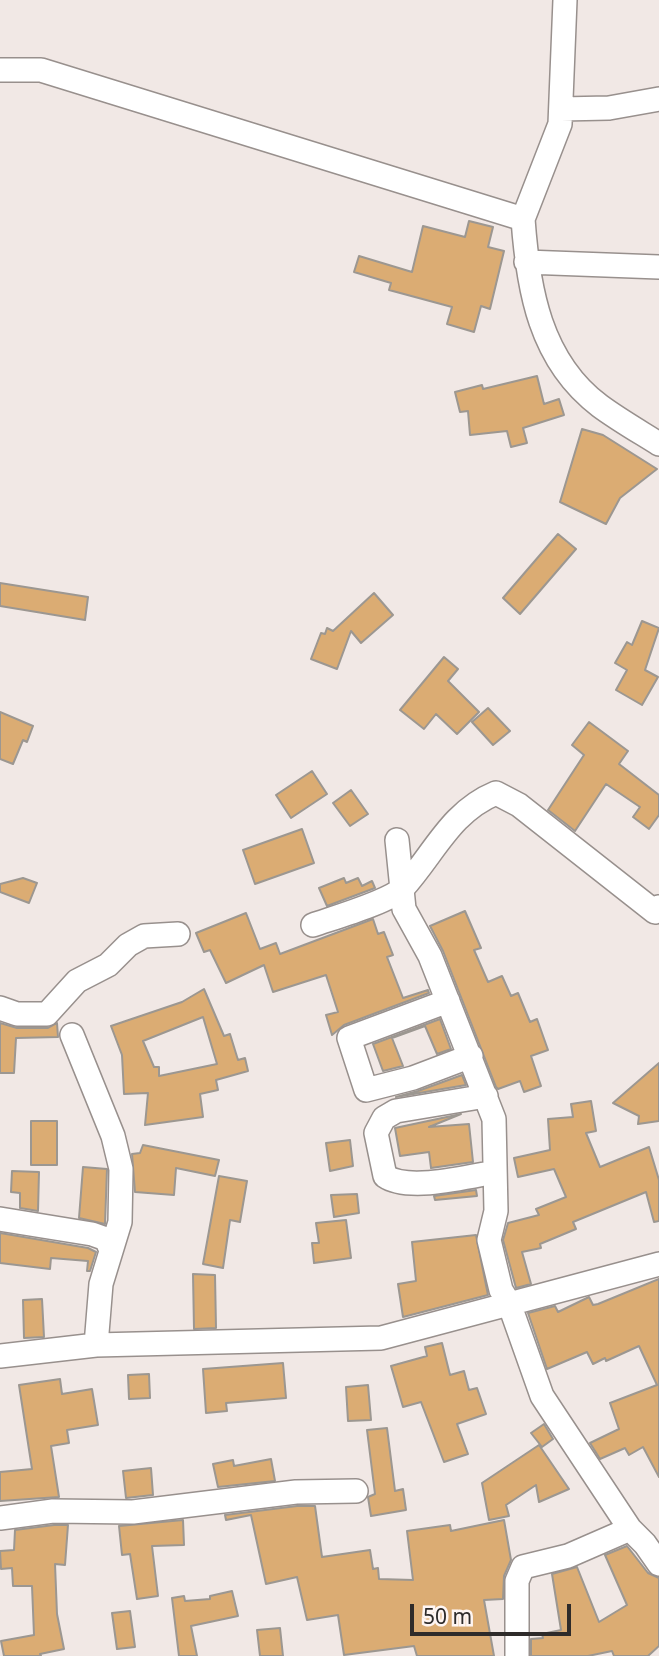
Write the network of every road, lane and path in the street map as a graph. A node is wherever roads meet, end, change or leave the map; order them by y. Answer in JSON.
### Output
{"nodes":[{"id":1,"x":565,"y":0,"type":"edge"},
{"id":2,"x":0,"y":70,"type":"edge"},
{"id":3,"x":659,"y":99,"type":"edge"},
{"id":4,"x":561,"y":110,"type":"junction"},
{"id":5,"x":523,"y":219,"type":"junction"},
{"id":6,"x":526,"y":262,"type":"junction"},
{"id":7,"x":659,"y":267,"type":"edge"},
{"id":8,"x":659,"y":444,"type":"edge"},
{"id":9,"x":397,"y":840,"type":"dead end"},
{"id":10,"x":401,"y":890,"type":"junction"},
{"id":11,"x":659,"y":906,"type":"edge"},
{"id":12,"x":313,"y":925,"type":"dead end"},
{"id":13,"x":178,"y":934,"type":"dead end"},
{"id":14,"x":448,"y":1001,"type":"junction"},
{"id":15,"x":0,"y":1008,"type":"edge"},
{"id":16,"x":72,"y":1035,"type":"dead end"},
{"id":17,"x":471,"y":1056,"type":"junction"},
{"id":18,"x":486,"y":1097,"type":"junction"},
{"id":19,"x":495,"y":1172,"type":"junction"},
{"id":20,"x":0,"y":1219,"type":"edge"},
{"id":21,"x":111,"y":1250,"type":"junction"},
{"id":22,"x":659,"y":1264,"type":"edge"},
{"id":23,"x":509,"y":1303,"type":"junction"},
{"id":24,"x":96,"y":1345,"type":"junction"},
{"id":25,"x":0,"y":1356,"type":"edge"},
{"id":26,"x":356,"y":1491,"type":"dead end"},
{"id":27,"x":0,"y":1518,"type":"edge"},
{"id":28,"x":645,"y":1535,"type":"edge"},
{"id":29,"x":659,"y":1564,"type":"edge"},
{"id":30,"x":517,"y":1656,"type":"edge"}],
"edges":[{"from":1,"to":4,"type":"street"},
{"from":2,"to":5,"type":"street"},
{"from":3,"to":4,"type":"street"},
{"from":4,"to":5,"type":"street"},
{"from":5,"to":6,"type":"street"},
{"from":6,"to":7,"type":"street"},
{"from":6,"to":8,"type":"street"},
{"from":9,"to":10,"type":"street"},
{"from":10,"to":11,"type":"street"},
{"from":10,"to":12,"type":"street"},
{"from":10,"to":14,"type":"street"},
{"from":13,"to":15,"type":"street"},
{"from":14,"to":17,"type":"street"},
{"from":14,"to":17,"type":"street"},
{"from":16,"to":21,"type":"street"},
{"from":17,"to":18,"type":"street"},
{"from":18,"to":19,"type":"street"},
{"from":18,"to":19,"type":"street"},
{"from":19,"to":23,"type":"street"},
{"from":20,"to":21,"type":"street"},
{"from":21,"to":24,"type":"street"},
{"from":22,"to":23,"type":"street"},
{"from":23,"to":24,"type":"street"},
{"from":23,"to":28,"type":"street"},
{"from":24,"to":25,"type":"street"},
{"from":26,"to":27,"type":"street"},
{"from":28,"to":29,"type":"street"},
{"from":28,"to":30,"type":"street"}]}
